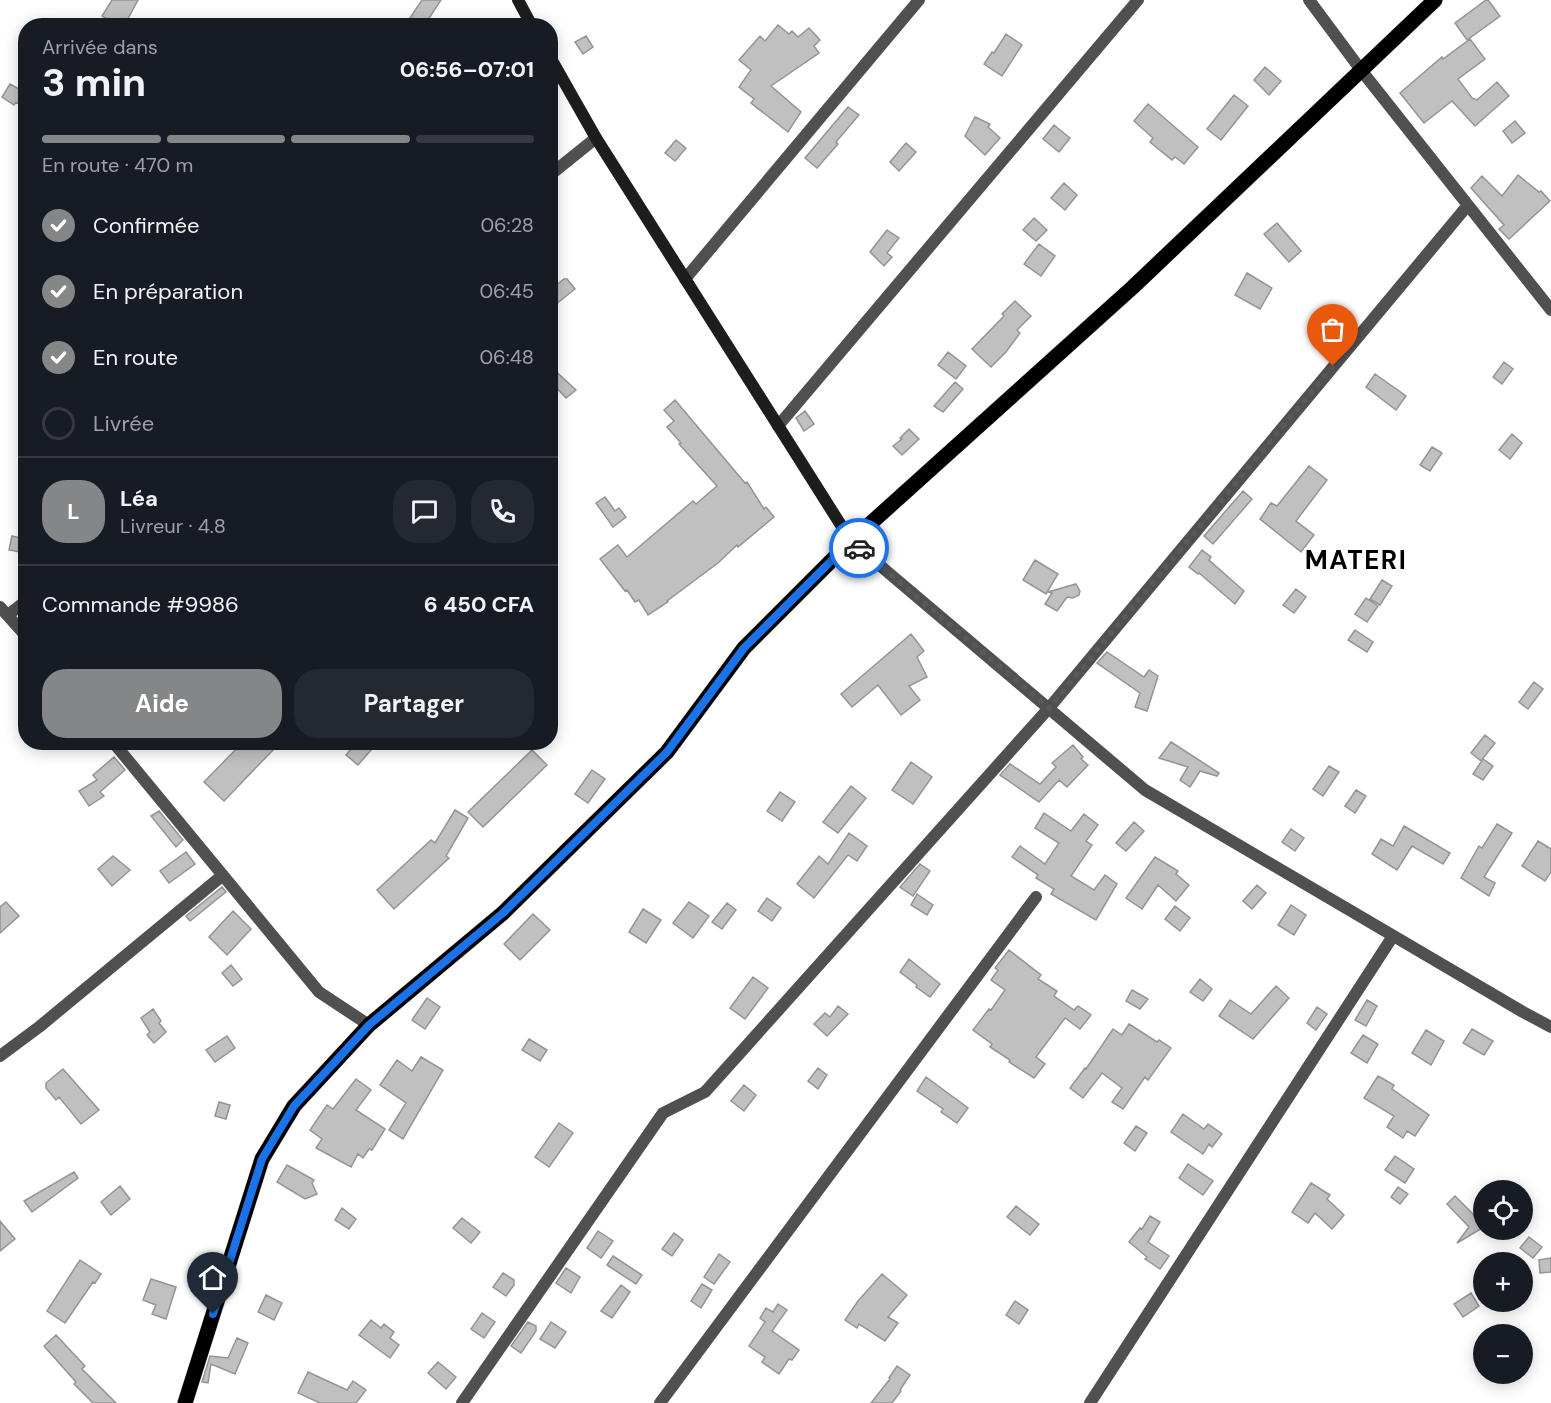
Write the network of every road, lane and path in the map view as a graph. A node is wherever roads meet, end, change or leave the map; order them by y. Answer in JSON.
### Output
{"nodes":[{"id":1,"x":518,"y":0,"type":"edge"},
{"id":2,"x":919,"y":0,"type":"edge"},
{"id":3,"x":1138,"y":0,"type":"edge"},
{"id":4,"x":1308,"y":0,"type":"edge"},
{"id":5,"x":1435,"y":0,"type":"edge"},
{"id":6,"x":528,"y":18,"type":"edge"},
{"id":7,"x":1361,"y":70,"type":"junction"},
{"id":8,"x":558,"y":71,"type":"edge"},
{"id":9,"x":596,"y":138,"type":"junction"},
{"id":10,"x":558,"y":169,"type":"edge"},
{"id":11,"x":1468,"y":205,"type":"junction"},
{"id":12,"x":685,"y":279,"type":"junction"},
{"id":13,"x":1551,"y":310,"type":"edge"},
{"id":14,"x":778,"y":426,"type":"junction"},
{"id":15,"x":851,"y":541,"type":"junction"},
{"id":16,"x":18,"y":605,"type":"edge"},
{"id":17,"x":4,"y":611,"type":"edge"},
{"id":18,"x":18,"y":627,"type":"edge"},
{"id":19,"x":1049,"y":708,"type":"junction"},
{"id":20,"x":120,"y":750,"type":"edge"},
{"id":21,"x":222,"y":875,"type":"junction"},
{"id":22,"x":1036,"y":897,"type":"dead end"},
{"id":23,"x":1393,"y":936,"type":"junction"},
{"id":24,"x":369,"y":1025,"type":"junction"},
{"id":25,"x":1551,"y":1027,"type":"edge"},
{"id":26,"x":0,"y":1056,"type":"edge"},
{"id":27,"x":185,"y":1403,"type":"edge"},
{"id":28,"x":462,"y":1403,"type":"edge"},
{"id":29,"x":660,"y":1403,"type":"edge"},
{"id":30,"x":1090,"y":1403,"type":"edge"}],
"edges":[{"from":1,"to":6,"type":"main road"},
{"from":2,"to":12,"type":"street"},
{"from":3,"to":14,"type":"street"},
{"from":4,"to":7,"type":"street"},
{"from":5,"to":7,"type":"main road"},
{"from":7,"to":11,"type":"street"},
{"from":7,"to":15,"type":"main road"},
{"from":8,"to":9,"type":"main road"},
{"from":9,"to":10,"type":"street"},
{"from":9,"to":12,"type":"main road"},
{"from":11,"to":13,"type":"street"},
{"from":11,"to":19,"type":"street"},
{"from":12,"to":14,"type":"main road"},
{"from":14,"to":15,"type":"main road"},
{"from":15,"to":19,"type":"street"},
{"from":15,"to":24,"type":"main road"},
{"from":16,"to":17,"type":"street"},
{"from":17,"to":18,"type":"street"},
{"from":19,"to":23,"type":"street"},
{"from":19,"to":28,"type":"street"},
{"from":20,"to":21,"type":"street"},
{"from":21,"to":24,"type":"street"},
{"from":21,"to":26,"type":"street"},
{"from":22,"to":29,"type":"street"},
{"from":23,"to":25,"type":"street"},
{"from":23,"to":30,"type":"street"},
{"from":24,"to":27,"type":"main road"}]}
